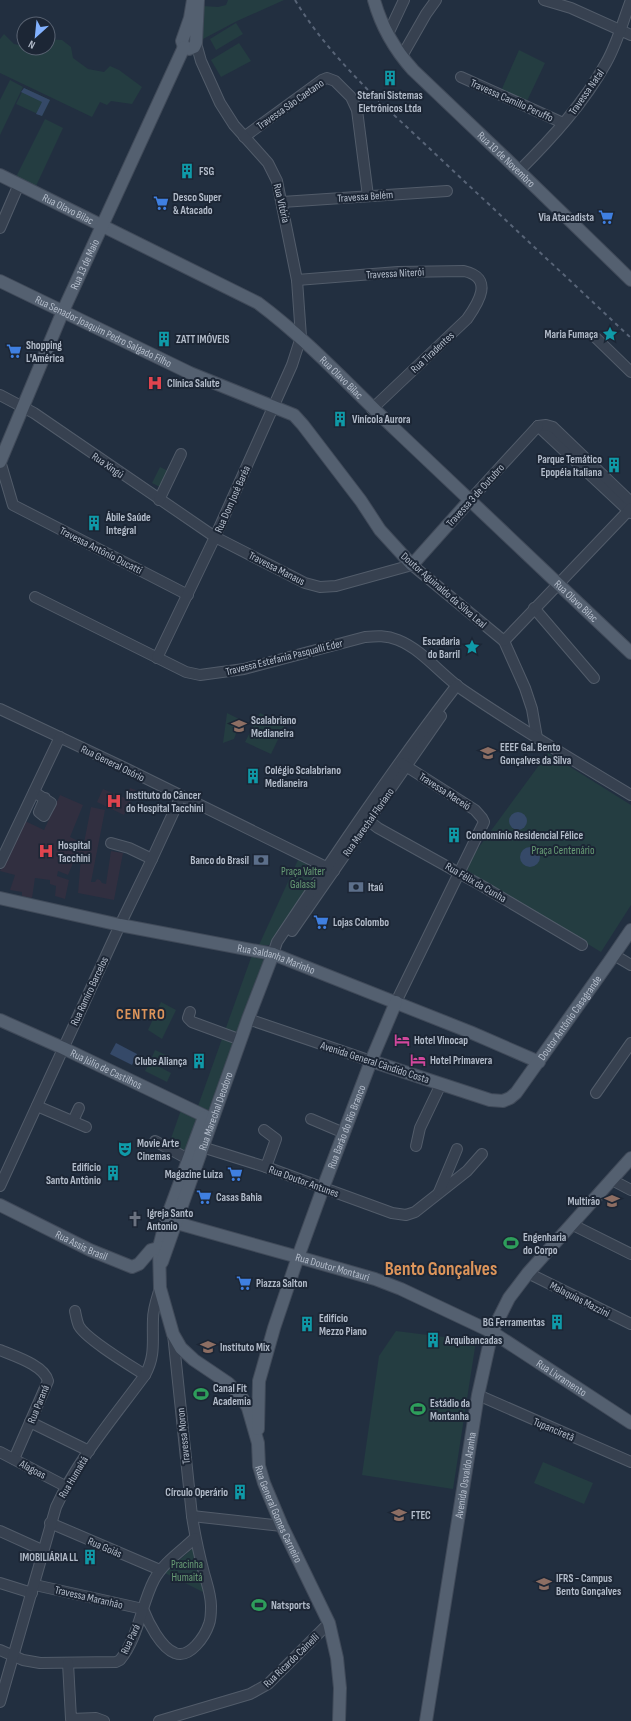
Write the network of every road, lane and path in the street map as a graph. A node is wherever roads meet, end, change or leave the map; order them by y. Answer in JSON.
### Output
{"nodes":[{"id":1,"x":193,"y":0,"type":"edge"},
{"id":2,"x":198,"y":0,"type":"edge"},
{"id":3,"x":374,"y":0,"type":"edge"},
{"id":4,"x":404,"y":0,"type":"edge"},
{"id":5,"x":436,"y":0,"type":"edge"},
{"id":6,"x":544,"y":0,"type":"edge"},
{"id":7,"x":630,"y":0,"type":"edge"},
{"id":8,"x":620,"y":29,"type":"junction"},
{"id":9,"x":388,"y":34,"type":"junction"},
{"id":10,"x":631,"y":35,"type":"edge"},
{"id":11,"x":184,"y":42,"type":"junction"},
{"id":12,"x":196,"y":42,"type":"junction"},
{"id":13,"x":402,"y":56,"type":"junction"},
{"id":14,"x":461,"y":77,"type":"dead end"},
{"id":15,"x":563,"y":123,"type":"junction"},
{"id":16,"x":244,"y":137,"type":"junction"},
{"id":17,"x":519,"y":170,"type":"junction"},
{"id":18,"x":0,"y":175,"type":"edge"},
{"id":19,"x":19,"y":184,"type":"junction"},
{"id":20,"x":447,"y":191,"type":"dead end"},
{"id":21,"x":368,"y":196,"type":"junction"},
{"id":22,"x":282,"y":202,"type":"junction"},
{"id":23,"x":102,"y":225,"type":"junction"},
{"id":24,"x":0,"y":228,"type":"edge"},
{"id":25,"x":297,"y":280,"type":"junction"},
{"id":26,"x":631,"y":280,"type":"edge"},
{"id":27,"x":0,"y":281,"type":"edge"},
{"id":28,"x":482,"y":290,"type":"joint"},
{"id":29,"x":63,"y":311,"type":"junction"},
{"id":30,"x":301,"y":337,"type":"junction"},
{"id":31,"x":596,"y":338,"type":"dead end"},
{"id":32,"x":631,"y":372,"type":"edge"},
{"id":33,"x":0,"y":395,"type":"edge"},
{"id":34,"x":273,"y":406,"type":"junction"},
{"id":35,"x":23,"y":407,"type":"junction"},
{"id":36,"x":372,"y":408,"type":"junction"},
{"id":37,"x":181,"y":454,"type":"dead end"},
{"id":38,"x":0,"y":461,"type":"edge"},
{"id":39,"x":159,"y":500,"type":"junction"},
{"id":40,"x":470,"y":500,"type":"junction"},
{"id":41,"x":630,"y":509,"type":"edge"},
{"id":42,"x":215,"y":536,"type":"junction"},
{"id":43,"x":412,"y":565,"type":"junction"},
{"id":44,"x":558,"y":584,"type":"junction"},
{"id":45,"x":188,"y":595,"type":"junction"},
{"id":46,"x":35,"y":597,"type":"dead end"},
{"id":47,"x":534,"y":608,"type":"junction"},
{"id":48,"x":504,"y":641,"type":"junction"},
{"id":49,"x":631,"y":653,"type":"edge"},
{"id":50,"x":157,"y":658,"type":"junction"},
{"id":51,"x":594,"y":678,"type":"dead end"},
{"id":52,"x":459,"y":687,"type":"junction"},
{"id":53,"x":0,"y":710,"type":"edge"},
{"id":54,"x":60,"y":738,"type":"junction"},
{"id":55,"x":537,"y":738,"type":"junction"},
{"id":56,"x":403,"y":764,"type":"junction"},
{"id":57,"x":34,"y":792,"type":"junction"},
{"id":58,"x":181,"y":796,"type":"junction"},
{"id":59,"x":631,"y":796,"type":"edge"},
{"id":60,"x":45,"y":798,"type":"dead end"},
{"id":61,"x":371,"y":803,"type":"junction"},
{"id":62,"x":369,"y":821,"type":"junction"},
{"id":63,"x":483,"y":826,"type":"joint"},
{"id":64,"x":111,"y":843,"type":"dead end"},
{"id":65,"x":152,"y":859,"type":"junction"},
{"id":66,"x":0,"y":864,"type":"edge"},
{"id":67,"x":330,"y":869,"type":"junction"},
{"id":68,"x":459,"y":872,"type":"junction"},
{"id":69,"x":0,"y":898,"type":"edge"},
{"id":70,"x":120,"y":925,"type":"junction"},
{"id":71,"x":631,"y":930,"type":"edge"},
{"id":72,"x":582,"y":945,"type":"dead end"},
{"id":73,"x":274,"y":949,"type":"junction"},
{"id":74,"x":614,"y":955,"type":"junction"},
{"id":75,"x":631,"y":965,"type":"edge"},
{"id":76,"x":396,"y":1002,"type":"junction"},
{"id":77,"x":190,"y":1012,"type":"dead end"},
{"id":78,"x":0,"y":1020,"type":"edge"},
{"id":79,"x":248,"y":1020,"type":"junction"},
{"id":80,"x":240,"y":1040,"type":"junction"},
{"id":81,"x":631,"y":1043,"type":"edge"},
{"id":82,"x":63,"y":1048,"type":"junction"},
{"id":83,"x":371,"y":1061,"type":"junction"},
{"id":84,"x":539,"y":1062,"type":"junction"},
{"id":85,"x":441,"y":1084,"type":"junction"},
{"id":86,"x":596,"y":1093,"type":"dead end"},
{"id":87,"x":503,"y":1101,"type":"joint"},
{"id":88,"x":37,"y":1106,"type":"junction"},
{"id":89,"x":80,"y":1108,"type":"dead end"},
{"id":90,"x":208,"y":1118,"type":"junction"},
{"id":91,"x":311,"y":1119,"type":"dead end"},
{"id":92,"x":73,"y":1121,"type":"junction"},
{"id":93,"x":86,"y":1127,"type":"dead end"},
{"id":94,"x":264,"y":1130,"type":"dead end"},
{"id":95,"x":344,"y":1133,"type":"junction"},
{"id":96,"x":155,"y":1142,"type":"dead end"},
{"id":97,"x":416,"y":1146,"type":"dead end"},
{"id":98,"x":202,"y":1147,"type":"junction"},
{"id":99,"x":458,"y":1149,"type":"dead end"},
{"id":100,"x":482,"y":1154,"type":"dead end"},
{"id":101,"x":631,"y":1158,"type":"edge"},
{"id":102,"x":188,"y":1159,"type":"junction"},
{"id":103,"x":266,"y":1167,"type":"junction"},
{"id":104,"x":612,"y":1180,"type":"junction"},
{"id":105,"x":0,"y":1186,"type":"edge"},
{"id":106,"x":323,"y":1188,"type":"junction"},
{"id":107,"x":631,"y":1190,"type":"edge"},
{"id":108,"x":439,"y":1192,"type":"junction"},
{"id":109,"x":0,"y":1205,"type":"edge"},
{"id":110,"x":171,"y":1222,"type":"junction"},
{"id":111,"x":571,"y":1224,"type":"junction"},
{"id":112,"x":164,"y":1246,"type":"junction"},
{"id":113,"x":631,"y":1254,"type":"edge"},
{"id":114,"x":298,"y":1257,"type":"junction"},
{"id":115,"x":528,"y":1273,"type":"junction"},
{"id":116,"x":160,"y":1288,"type":"junction"},
{"id":117,"x":75,"y":1311,"type":"dead end"},
{"id":118,"x":631,"y":1324,"type":"edge"},
{"id":119,"x":492,"y":1332,"type":"junction"},
{"id":120,"x":173,"y":1334,"type":"junction"},
{"id":121,"x":0,"y":1350,"type":"edge"},
{"id":122,"x":194,"y":1360,"type":"junction"},
{"id":123,"x":175,"y":1364,"type":"junction"},
{"id":124,"x":145,"y":1375,"type":"junction"},
{"id":125,"x":258,"y":1388,"type":"junction"},
{"id":126,"x":236,"y":1391,"type":"junction"},
{"id":127,"x":478,"y":1396,"type":"junction"},
{"id":128,"x":30,"y":1422,"type":"junction"},
{"id":129,"x":631,"y":1423,"type":"edge"},
{"id":130,"x":258,"y":1443,"type":"junction"},
{"id":131,"x":89,"y":1451,"type":"junction"},
{"id":132,"x":0,"y":1452,"type":"edge"},
{"id":133,"x":14,"y":1459,"type":"junction"},
{"id":134,"x":631,"y":1462,"type":"edge"},
{"id":135,"x":65,"y":1486,"type":"junction"},
{"id":136,"x":192,"y":1516,"type":"junction"},
{"id":137,"x":50,"y":1523,"type":"junction"},
{"id":138,"x":282,"y":1526,"type":"junction"},
{"id":139,"x":0,"y":1531,"type":"edge"},
{"id":140,"x":195,"y":1538,"type":"junction"},
{"id":141,"x":42,"y":1550,"type":"junction"},
{"id":142,"x":160,"y":1570,"type":"junction"},
{"id":143,"x":0,"y":1583,"type":"edge"},
{"id":144,"x":34,"y":1589,"type":"junction"},
{"id":145,"x":143,"y":1609,"type":"junction"},
{"id":146,"x":329,"y":1623,"type":"junction"},
{"id":147,"x":0,"y":1650,"type":"edge"},
{"id":148,"x":14,"y":1656,"type":"junction"},
{"id":149,"x":68,"y":1663,"type":"junction"},
{"id":150,"x":0,"y":1702,"type":"edge"},
{"id":151,"x":100,"y":1719,"type":"edge"},
{"id":152,"x":159,"y":1721,"type":"edge"},
{"id":153,"x":339,"y":1721,"type":"edge"},
{"id":154,"x":426,"y":1721,"type":"edge"}],
"edges":[{"from":1,"to":11,"type":"main road","name":"Rua 13 de Maio"},
{"from":2,"to":12,"type":"main road"},
{"from":3,"to":9,"type":"main road","name":"Rua 10 de Novembro"},
{"from":4,"to":9,"type":"street"},
{"from":5,"to":13,"type":"street"},
{"from":6,"to":8,"type":"street"},
{"from":7,"to":8,"type":"street","name":"Travessa Natal"},
{"from":8,"to":10,"type":"street"},
{"from":8,"to":15,"type":"street","name":"Travessa Natal"},
{"from":9,"to":13,"type":"main road","name":"Rua 10 de Novembro"},
{"from":11,"to":12,"type":"main road"},
{"from":11,"to":23,"type":"main road","name":"Rua 13 de Maio"},
{"from":12,"to":16,"type":"street","name":"Rua Vitória"},
{"from":13,"to":17,"type":"main road","name":"Rua 10 de Novembro"},
{"from":14,"to":15,"type":"street","name":"Travessa Camillo Peruffo"},
{"from":15,"to":17,"type":"street","name":"Travessa Natal"},
{"from":16,"to":21,"type":"street","name":"Travessa São Caetano"},
{"from":16,"to":22,"type":"street","name":"Rua Vitória"},
{"from":17,"to":26,"type":"main road","name":"Rua 10 de Novembro"},
{"from":18,"to":19,"type":"main road","name":"Rua Olavo Bilac"},
{"from":19,"to":23,"type":"main road","name":"Rua Olavo Bilac"},
{"from":19,"to":24,"type":"street"},
{"from":20,"to":21,"type":"street","name":"Travessa Belém"},
{"from":21,"to":22,"type":"street","name":"Travessa Belém"},
{"from":22,"to":25,"type":"street","name":"Rua Vitória"},
{"from":23,"to":29,"type":"main road","name":"Rua 13 de Maio"},
{"from":23,"to":30,"type":"main road","name":"Rua Olavo Bilac"},
{"from":25,"to":28,"type":"street","name":"Travessa Niterói"},
{"from":25,"to":30,"type":"street","name":"Rua Vitória"},
{"from":27,"to":29,"type":"main road","name":"Rua Senador Joaquim Pedro Salgado Filho"},
{"from":28,"to":36,"type":"street","name":"Rua Tiradentes"},
{"from":29,"to":34,"type":"main road","name":"Rua Senador Joaquim Pedro Salgado Filho"},
{"from":29,"to":35,"type":"main road","name":"Rua 13 de Maio"},
{"from":30,"to":34,"type":"street","name":"Rua Dom José Baréa"},
{"from":30,"to":36,"type":"main road","name":"Rua Olavo Bilac"},
{"from":31,"to":32,"type":"street"},
{"from":33,"to":35,"type":"street","name":"Rua Xingú"},
{"from":34,"to":42,"type":"street","name":"Rua Dom José Baréa"},
{"from":34,"to":43,"type":"main road","name":"Doutor Aguinaldo da Silva Leal"},
{"from":35,"to":38,"type":"main road","name":"Rua 13 de Maio"},
{"from":35,"to":39,"type":"street","name":"Rua Xingú"},
{"from":36,"to":40,"type":"main road","name":"Rua Olavo Bilac"},
{"from":37,"to":39,"type":"street"},
{"from":38,"to":45,"type":"street","name":"Travessa Antônio Ducatti"},
{"from":39,"to":42,"type":"street","name":"Rua Xingú"},
{"from":40,"to":41,"type":"street","name":"Travessa 3 de Outubro"},
{"from":40,"to":43,"type":"main road","name":"Travessa 3 de Outubro"},
{"from":40,"to":44,"type":"main road","name":"Rua Olavo Bilac"},
{"from":41,"to":44,"type":"street"},
{"from":42,"to":43,"type":"street","name":"Travessa Manaus"},
{"from":42,"to":45,"type":"street","name":"Rua Dom José Baréa"},
{"from":43,"to":48,"type":"street","name":"Doutor Aguinaldo da Silva Leal"},
{"from":44,"to":47,"type":"street"},
{"from":44,"to":49,"type":"main road","name":"Rua Olavo Bilac"},
{"from":45,"to":50,"type":"street","name":"Rua Dom José Baréa"},
{"from":46,"to":50,"type":"street","name":"Travessa Estefania Pasqualli Eder"},
{"from":47,"to":48,"type":"street"},
{"from":47,"to":51,"type":"street"},
{"from":48,"to":55,"type":"street","name":"Doutor Aguinaldo da Silva Leal"},
{"from":50,"to":52,"type":"street","name":"Travessa Estefania Pasqualli Eder"},
{"from":52,"to":55,"type":"street","name":"Travessa Estefania Pasqualli Eder"},
{"from":52,"to":56,"type":"street","name":"Rua Marechal Floriano"},
{"from":53,"to":54,"type":"street","name":"Rua General Osório"},
{"from":54,"to":57,"type":"street"},
{"from":54,"to":58,"type":"street","name":"Rua General Osório"},
{"from":55,"to":59,"type":"street","name":"Travessa Estefania Pasqualli Eder"},
{"from":56,"to":61,"type":"street","name":"Rua Marechal Floriano"},
{"from":56,"to":62,"type":"street","name":"Rua Marechal Floriano"},
{"from":56,"to":63,"type":"street","name":"Travessa Maceió"},
{"from":57,"to":60,"type":"street"},
{"from":57,"to":66,"type":"street"},
{"from":58,"to":65,"type":"street","name":"Rua Ramiro Barcelos"},
{"from":58,"to":67,"type":"street","name":"Rua General Osório"},
{"from":61,"to":62,"type":"street"},
{"from":61,"to":67,"type":"street","name":"Rua Marechal Floriano"},
{"from":62,"to":67,"type":"street","name":"Rua Marechal Floriano"},
{"from":62,"to":68,"type":"street","name":"Rua Félix da Cunha"},
{"from":63,"to":68,"type":"street","name":"Rua Barão do Rio Branco"},
{"from":64,"to":65,"type":"street"},
{"from":65,"to":70,"type":"street","name":"Rua Ramiro Barcelos"},
{"from":67,"to":73,"type":"street","name":"Rua Marechal Floriano"},
{"from":68,"to":72,"type":"street","name":"Rua Félix da Cunha"},
{"from":68,"to":76,"type":"street","name":"Rua Barão do Rio Branco"},
{"from":69,"to":70,"type":"main road","name":"Rua Saldanha Marinho"},
{"from":70,"to":73,"type":"main road","name":"Rua Saldanha Marinho"},
{"from":70,"to":82,"type":"street","name":"Rua Ramiro Barcelos"},
{"from":71,"to":74,"type":"main road","name":"Doutor Antônio Casagrande"},
{"from":73,"to":76,"type":"main road","name":"Rua Saldanha Marinho"},
{"from":73,"to":79,"type":"main road","name":"Rua Marechal Deodoro"},
{"from":74,"to":75,"type":"street"},
{"from":74,"to":84,"type":"main road","name":"Doutor Antônio Casagrande"},
{"from":76,"to":83,"type":"main road","name":"Rua Barão do Rio Branco"},
{"from":76,"to":84,"type":"main road","name":"Rua Saldanha Marinho"},
{"from":77,"to":80,"type":"street"},
{"from":78,"to":82,"type":"main road","name":"Rua Júlio de Castilhos"},
{"from":79,"to":80,"type":"main road","name":"Rua Marechal Deodoro"},
{"from":79,"to":83,"type":"street","name":"Avenida General Cândido Costa"},
{"from":80,"to":90,"type":"main road","name":"Rua Marechal Deodoro"},
{"from":81,"to":86,"type":"street"},
{"from":82,"to":88,"type":"street","name":"Rua Ramiro Barcelos"},
{"from":82,"to":90,"type":"main road","name":"Rua Júlio de Castilhos"},
{"from":83,"to":85,"type":"main road","name":"Avenida General Cândido Costa"},
{"from":83,"to":95,"type":"main road","name":"Rua Barão do Rio Branco"},
{"from":84,"to":87,"type":"main road","name":"Doutor Antônio Casagrande"},
{"from":85,"to":87,"type":"main road","name":"Avenida General Cândido Costa"},
{"from":85,"to":97,"type":"street"},
{"from":88,"to":92,"type":"street"},
{"from":88,"to":105,"type":"street","name":"Rua Ramiro Barcelos"},
{"from":89,"to":92,"type":"street"},
{"from":90,"to":98,"type":"main road","name":"Rua Marechal Deodoro"},
{"from":90,"to":102,"type":"main road","name":"Rua Marechal Deodoro"},
{"from":91,"to":95,"type":"street"},
{"from":92,"to":93,"type":"street"},
{"from":94,"to":103,"type":"street"},
{"from":95,"to":106,"type":"main road","name":"Rua Barão do Rio Branco"},
{"from":96,"to":102,"type":"street"},
{"from":98,"to":103,"type":"street","name":"Rua Doutor Antunes"},
{"from":98,"to":110,"type":"main road","name":"Rua Marechal Deodoro"},
{"from":99,"to":108,"type":"street"},
{"from":100,"to":108,"type":"street"},
{"from":101,"to":104,"type":"main road","name":"Avenida Osvaldo Aranha"},
{"from":102,"to":110,"type":"main road","name":"Rua Marechal Deodoro"},
{"from":103,"to":106,"type":"street","name":"Rua Doutor Antunes"},
{"from":104,"to":107,"type":"street"},
{"from":104,"to":111,"type":"main road","name":"Avenida Osvaldo Aranha"},
{"from":106,"to":108,"type":"street","name":"Rua Doutor Antunes"},
{"from":106,"to":114,"type":"main road","name":"Rua Barão do Rio Branco"},
{"from":109,"to":112,"type":"main road","name":"Rua Assis Brasil"},
{"from":110,"to":112,"type":"main road","name":"Rua Marechal Deodoro"},
{"from":110,"to":114,"type":"main road","name":"Rua Doutor Montauri"},
{"from":111,"to":113,"type":"street"},
{"from":111,"to":115,"type":"main road","name":"Avenida Osvaldo Aranha"},
{"from":112,"to":116,"type":"main road","name":"Rua Marechal Deodoro"},
{"from":114,"to":119,"type":"main road","name":"Rua Doutor Montauri"},
{"from":114,"to":125,"type":"main road","name":"Rua Barão do Rio Branco"},
{"from":115,"to":118,"type":"street","name":"Malaquias Mazzini"},
{"from":115,"to":119,"type":"main road","name":"Avenida Osvaldo Aranha"},
{"from":116,"to":120,"type":"main road","name":"Rua Marechal Deodoro"},
{"from":116,"to":124,"type":"street","name":"Rua Humaitá"},
{"from":117,"to":124,"type":"street"},
{"from":119,"to":127,"type":"main road","name":"Avenida Osvaldo Aranha"},
{"from":119,"to":129,"type":"main road","name":"Rua Livramento"},
{"from":120,"to":122,"type":"main road","name":"Rua General Gomes Carneiro"},
{"from":120,"to":123,"type":"street","name":"Travessa Moron"},
{"from":121,"to":128,"type":"street","name":"Rua Paraná"},
{"from":122,"to":123,"type":"street"},
{"from":122,"to":126,"type":"main road","name":"Rua General Gomes Carneiro"},
{"from":123,"to":136,"type":"street","name":"Travessa Moron"},
{"from":124,"to":131,"type":"street","name":"Rua Humaitá"},
{"from":125,"to":126,"type":"main road"},
{"from":125,"to":130,"type":"main road","name":"Rua Barão do Rio Branco"},
{"from":126,"to":130,"type":"main road","name":"Rua General Gomes Carneiro"},
{"from":127,"to":134,"type":"street","name":"Tupanciretã"},
{"from":127,"to":154,"type":"main road","name":"Avenida Osvaldo Aranha"},
{"from":128,"to":131,"type":"street"},
{"from":128,"to":133,"type":"street","name":"Rua Paraná"},
{"from":130,"to":138,"type":"main road","name":"Rua General Gomes Carneiro"},
{"from":131,"to":135,"type":"street","name":"Rua Humaitá"},
{"from":132,"to":133,"type":"street","name":"Alagoas"},
{"from":133,"to":135,"type":"street","name":"Alagoas"},
{"from":135,"to":137,"type":"street","name":"Rua Humaitá"},
{"from":136,"to":138,"type":"street"},
{"from":136,"to":140,"type":"street","name":"Travessa Moron"},
{"from":137,"to":141,"type":"street","name":"Rua Humaitá"},
{"from":137,"to":142,"type":"street","name":"Rua Goiás"},
{"from":138,"to":146,"type":"main road","name":"Rua General Gomes Carneiro"},
{"from":139,"to":141,"type":"street"},
{"from":140,"to":142,"type":"street","name":"Rua Pará"},
{"from":140,"to":145,"type":"street","name":"Travessa Moron"},
{"from":141,"to":144,"type":"street","name":"Rua Humaitá"},
{"from":142,"to":145,"type":"street","name":"Rua Pará"},
{"from":143,"to":144,"type":"street","name":"Travessa Maranhão"},
{"from":144,"to":145,"type":"street","name":"Travessa Maranhão"},
{"from":144,"to":148,"type":"street","name":"Rua Humaitá"},
{"from":145,"to":149,"type":"street","name":"Rua Pará"},
{"from":146,"to":152,"type":"street","name":"Rua Ricardo Cainelli"},
{"from":146,"to":153,"type":"main road","name":"Rua General Gomes Carneiro"},
{"from":147,"to":148,"type":"street","name":"Rua Pará"},
{"from":148,"to":149,"type":"street","name":"Rua Pará"},
{"from":148,"to":150,"type":"street","name":"Rua Humaitá"},
{"from":149,"to":151,"type":"street"}]}
